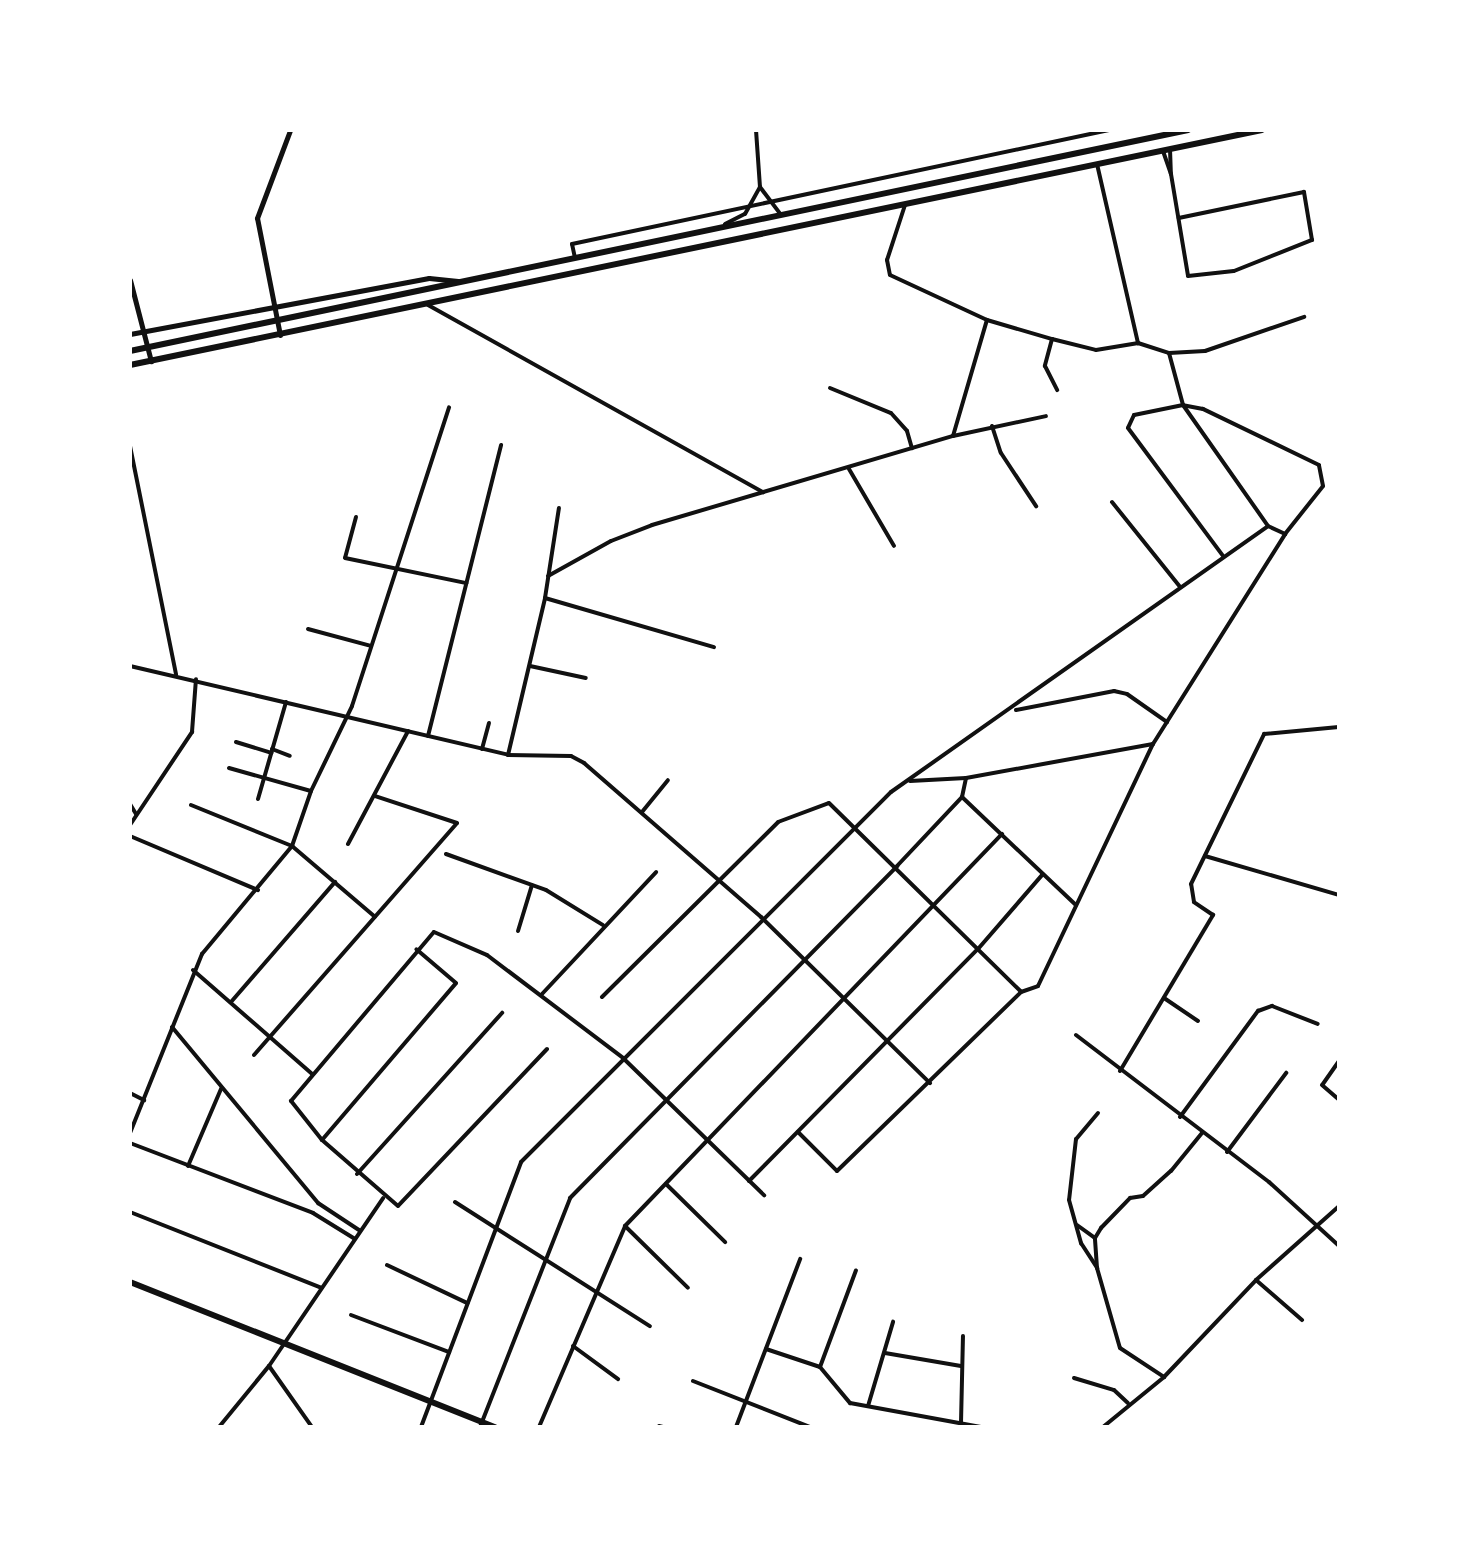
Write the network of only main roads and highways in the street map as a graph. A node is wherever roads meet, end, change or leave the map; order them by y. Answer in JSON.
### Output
{"nodes":[{"id":1,"x":1188,"y":130,"type":"edge"},
{"id":2,"x":1262,"y":130,"type":"edge"},
{"id":3,"x":722,"y":227,"type":"junction"},
{"id":4,"x":725,"y":243,"type":"junction"},
{"id":5,"x":575,"y":258,"type":"junction"},
{"id":6,"x":579,"y":273,"type":"junction"},
{"id":7,"x":130,"y":351,"type":"edge"},
{"id":8,"x":130,"y":365,"type":"edge"},
{"id":9,"x":130,"y":1282,"type":"edge"},
{"id":10,"x":481,"y":1424,"type":"edge"},
{"id":11,"x":495,"y":1427,"type":"edge"}],
"edges":[{"from":1,"to":3,"type":"main road"},
{"from":2,"to":4,"type":"main road"},
{"from":3,"to":4,"type":"main road"},
{"from":3,"to":5,"type":"main road"},
{"from":4,"to":6,"type":"main road"},
{"from":5,"to":6,"type":"main road"},
{"from":5,"to":7,"type":"main road"},
{"from":6,"to":8,"type":"main road"},
{"from":9,"to":10,"type":"main road"},
{"from":10,"to":11,"type":"main road"}]}
